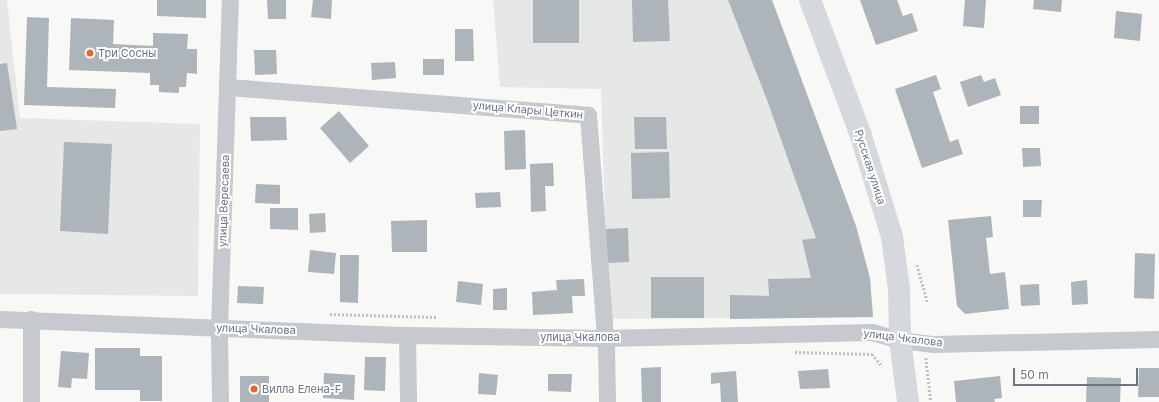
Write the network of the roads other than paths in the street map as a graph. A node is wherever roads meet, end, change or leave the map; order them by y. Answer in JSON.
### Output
{"nodes":[{"id":1,"x":230,"y":0,"type":"edge"},
{"id":2,"x":812,"y":3,"type":"edge"},
{"id":3,"x":228,"y":87,"type":"junction"},
{"id":4,"x":0,"y":319,"type":"edge"},
{"id":5,"x":31,"y":319,"type":"junction"},
{"id":6,"x":219,"y":328,"type":"junction"},
{"id":7,"x":407,"y":335,"type":"junction"},
{"id":8,"x":604,"y":338,"type":"junction"},
{"id":9,"x":1159,"y":339,"type":"edge"},
{"id":10,"x":900,"y":340,"type":"junction"},
{"id":11,"x":31,"y":402,"type":"edge"},
{"id":12,"x":220,"y":402,"type":"edge"},
{"id":13,"x":408,"y":402,"type":"edge"},
{"id":14,"x":607,"y":402,"type":"edge"},
{"id":15,"x":908,"y":402,"type":"edge"}],
"edges":[{"from":1,"to":3,"type":"street","name":"улица Вересаева"},
{"from":2,"to":10,"type":"main road","name":"Русская улица"},
{"from":3,"to":6,"type":"street","name":"улица Вересаева"},
{"from":3,"to":8,"type":"street","name":"улица Клары Цеткин"},
{"from":4,"to":5,"type":"street","name":"улица Чкалова"},
{"from":5,"to":6,"type":"street","name":"улица Чкалова"},
{"from":5,"to":11,"type":"street"},
{"from":6,"to":7,"type":"street","name":"улица Чкалова"},
{"from":6,"to":12,"type":"street","name":"улица Вересаева"},
{"from":7,"to":8,"type":"street","name":"улица Чкалова"},
{"from":7,"to":13,"type":"street"},
{"from":8,"to":10,"type":"street","name":"улица Чкалова"},
{"from":8,"to":14,"type":"street","name":"улица Клары Цеткин"},
{"from":9,"to":10,"type":"street","name":"улица Чкалова"},
{"from":10,"to":15,"type":"main road","name":"Русская улица"}]}
